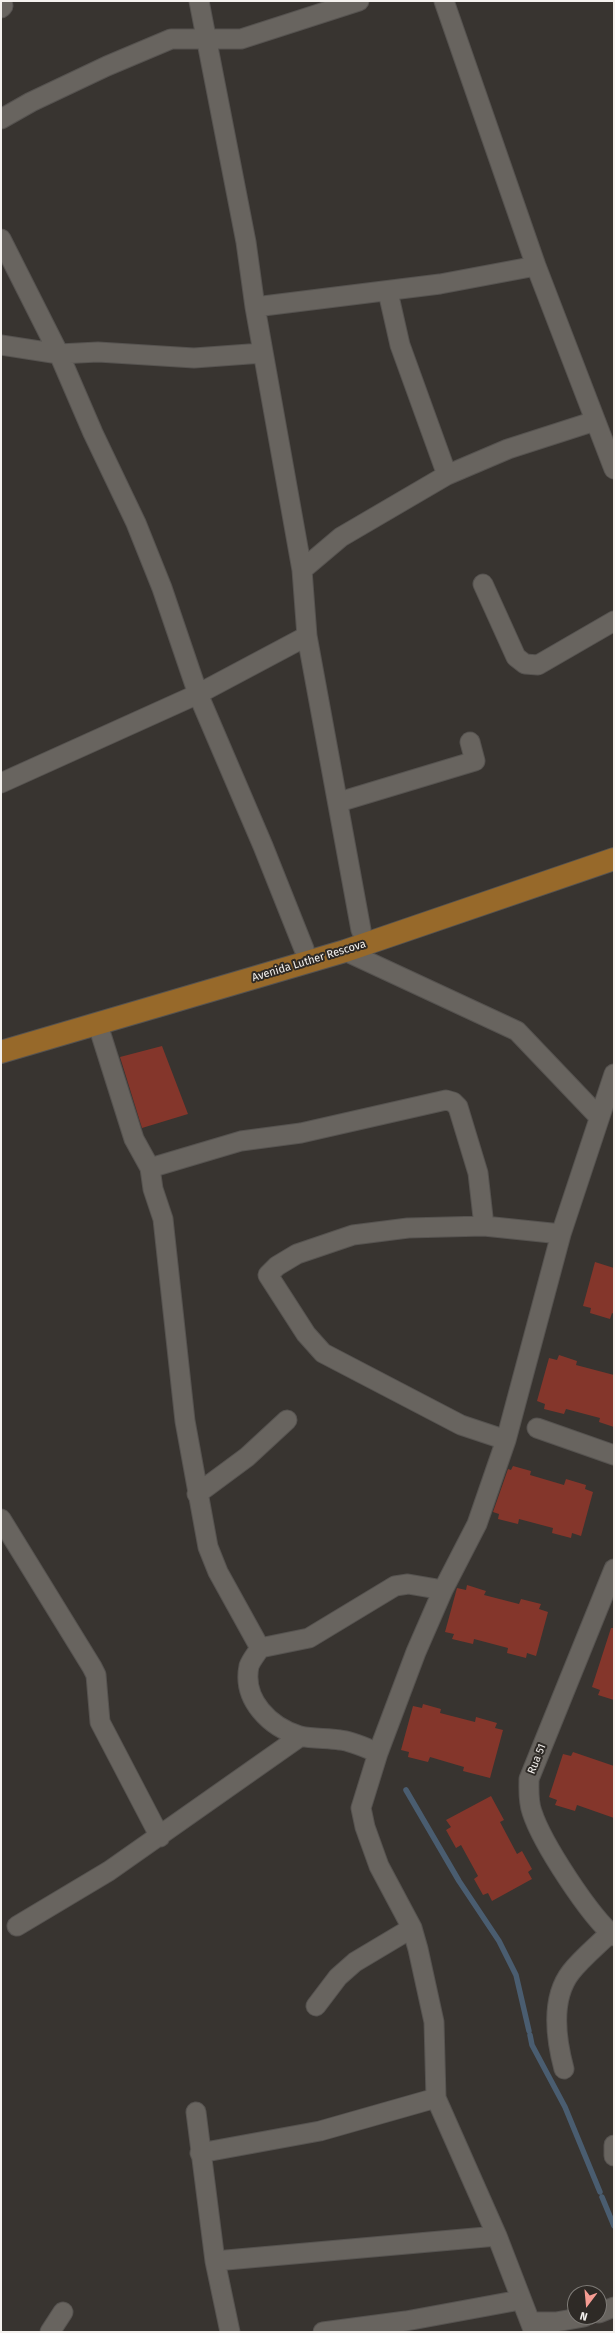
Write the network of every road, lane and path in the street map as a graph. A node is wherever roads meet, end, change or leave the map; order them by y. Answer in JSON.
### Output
{"nodes":[{"id":1,"x":199,"y":1,"type":"edge"},
{"id":2,"x":359,"y":1,"type":"edge"},
{"id":3,"x":444,"y":1,"type":"edge"},
{"id":4,"x":205,"y":40,"type":"junction"},
{"id":5,"x":1,"y":119,"type":"edge"},
{"id":6,"x":1,"y":239,"type":"edge"},
{"id":7,"x":536,"y":266,"type":"junction"},
{"id":8,"x":388,"y":292,"type":"junction"},
{"id":9,"x":255,"y":307,"type":"junction"},
{"id":10,"x":1,"y":345,"type":"edge"},
{"id":11,"x":263,"y":353,"type":"junction"},
{"id":12,"x":59,"y":354,"type":"junction"},
{"id":13,"x":595,"y":421,"type":"junction"},
{"id":14,"x":614,"y":469,"type":"edge"},
{"id":15,"x":447,"y":475,"type":"junction"},
{"id":16,"x":302,"y":570,"type":"junction"},
{"id":17,"x":483,"y":584,"type":"dead end"},
{"id":18,"x":614,"y":621,"type":"edge"},
{"id":19,"x":307,"y":636,"type":"junction"},
{"id":20,"x":198,"y":694,"type":"junction"},
{"id":21,"x":470,"y":742,"type":"dead end"},
{"id":22,"x":1,"y":784,"type":"edge"},
{"id":23,"x":339,"y":802,"type":"junction"},
{"id":24,"x":614,"y":845,"type":"edge"},
{"id":25,"x":614,"y":859,"type":"edge"},
{"id":26,"x":361,"y":930,"type":"junction"},
{"id":27,"x":304,"y":949,"type":"junction"},
{"id":28,"x":345,"y":951,"type":"junction"},
{"id":29,"x":98,"y":1025,"type":"junction"},
{"id":30,"x":1,"y":1037,"type":"edge"},
{"id":31,"x":1,"y":1052,"type":"edge"},
{"id":32,"x":614,"y":1074,"type":"edge"},
{"id":33,"x":599,"y":1117,"type":"junction"},
{"id":34,"x":150,"y":1168,"type":"junction"},
{"id":35,"x":484,"y":1226,"type":"junction"},
{"id":36,"x":561,"y":1234,"type":"junction"},
{"id":37,"x":287,"y":1420,"type":"dead end"},
{"id":38,"x":537,"y":1428,"type":"dead end"},
{"id":39,"x":506,"y":1440,"type":"junction"},
{"id":40,"x":614,"y":1455,"type":"edge"},
{"id":41,"x":197,"y":1494,"type":"junction"},
{"id":42,"x":1,"y":1519,"type":"edge"},
{"id":43,"x":614,"y":1570,"type":"edge"},
{"id":44,"x":443,"y":1590,"type":"junction"},
{"id":45,"x":260,"y":1648,"type":"junction"},
{"id":46,"x":300,"y":1736,"type":"junction"},
{"id":47,"x":378,"y":1753,"type":"junction"},
{"id":48,"x":160,"y":1837,"type":"junction"},
{"id":49,"x":17,"y":1926,"type":"dead end"},
{"id":50,"x":412,"y":1928,"type":"junction"},
{"id":51,"x":612,"y":1934,"type":"edge"},
{"id":52,"x":316,"y":2006,"type":"dead end"},
{"id":53,"x":564,"y":2069,"type":"dead end"},
{"id":54,"x":436,"y":2098,"type":"junction"},
{"id":55,"x":196,"y":2112,"type":"dead end"},
{"id":56,"x":614,"y":2145,"type":"edge"},
{"id":57,"x":200,"y":2154,"type":"junction"},
{"id":58,"x":614,"y":2156,"type":"edge"},
{"id":59,"x":497,"y":2236,"type":"junction"},
{"id":60,"x":215,"y":2261,"type":"junction"},
{"id":61,"x":520,"y":2300,"type":"junction"},
{"id":62,"x":63,"y":2312,"type":"dead end"},
{"id":63,"x":567,"y":2320,"type":"edge"},
{"id":64,"x":407,"y":2327,"type":"edge"},
{"id":65,"x":533,"y":2327,"type":"edge"},
{"id":66,"x":50,"y":2332,"type":"edge"},
{"id":67,"x":230,"y":2332,"type":"edge"},
{"id":68,"x":323,"y":2332,"type":"edge"}],
"edges":[{"from":1,"to":4,"type":"street"},
{"from":2,"to":4,"type":"street"},
{"from":3,"to":7,"type":"street"},
{"from":4,"to":5,"type":"street"},
{"from":4,"to":9,"type":"street"},
{"from":6,"to":12,"type":"street"},
{"from":7,"to":8,"type":"street"},
{"from":7,"to":13,"type":"street"},
{"from":8,"to":9,"type":"street"},
{"from":8,"to":15,"type":"street"},
{"from":9,"to":11,"type":"street"},
{"from":10,"to":12,"type":"street"},
{"from":11,"to":12,"type":"street"},
{"from":11,"to":16,"type":"street"},
{"from":12,"to":20,"type":"street"},
{"from":13,"to":14,"type":"street"},
{"from":13,"to":15,"type":"street"},
{"from":15,"to":16,"type":"street"},
{"from":16,"to":19,"type":"street"},
{"from":17,"to":18,"type":"street"},
{"from":19,"to":20,"type":"street"},
{"from":19,"to":23,"type":"street"},
{"from":20,"to":22,"type":"street"},
{"from":20,"to":27,"type":"street"},
{"from":21,"to":23,"type":"street"},
{"from":23,"to":26,"type":"street"},
{"from":24,"to":26,"type":"main road","name":"Avenida Luther Rescova"},
{"from":25,"to":28,"type":"main road","name":"Avenida Luther Rescova"},
{"from":26,"to":27,"type":"main road","name":"Avenida Luther Rescova"},
{"from":27,"to":30,"type":"main road","name":"Avenida Luther Rescova"},
{"from":28,"to":29,"type":"main road","name":"Avenida Luther Rescova"},
{"from":28,"to":33,"type":"street"},
{"from":29,"to":31,"type":"main road","name":"Avenida Luther Rescova"},
{"from":29,"to":34,"type":"street"},
{"from":32,"to":33,"type":"street"},
{"from":33,"to":36,"type":"street"},
{"from":34,"to":35,"type":"street"},
{"from":34,"to":41,"type":"street"},
{"from":35,"to":36,"type":"street"},
{"from":35,"to":39,"type":"street"},
{"from":36,"to":39,"type":"street"},
{"from":37,"to":41,"type":"street"},
{"from":38,"to":40,"type":"street"},
{"from":39,"to":44,"type":"street"},
{"from":41,"to":45,"type":"street"},
{"from":42,"to":48,"type":"street"},
{"from":43,"to":51,"type":"street","name":"Rua 51"},
{"from":44,"to":45,"type":"street"},
{"from":44,"to":47,"type":"street"},
{"from":45,"to":46,"type":"street"},
{"from":46,"to":47,"type":"street"},
{"from":46,"to":48,"type":"street"},
{"from":47,"to":50,"type":"street"},
{"from":48,"to":49,"type":"street"},
{"from":50,"to":52,"type":"street"},
{"from":50,"to":54,"type":"street"},
{"from":51,"to":53,"type":"street"},
{"from":54,"to":57,"type":"street"},
{"from":54,"to":59,"type":"street"},
{"from":55,"to":57,"type":"street"},
{"from":56,"to":58,"type":"street"},
{"from":57,"to":60,"type":"street"},
{"from":59,"to":60,"type":"street"},
{"from":59,"to":61,"type":"street"},
{"from":60,"to":67,"type":"street"},
{"from":61,"to":64,"type":"street"},
{"from":61,"to":65,"type":"street"},
{"from":62,"to":66,"type":"street"},
{"from":63,"to":65,"type":"street"},
{"from":64,"to":68,"type":"street"}]}
